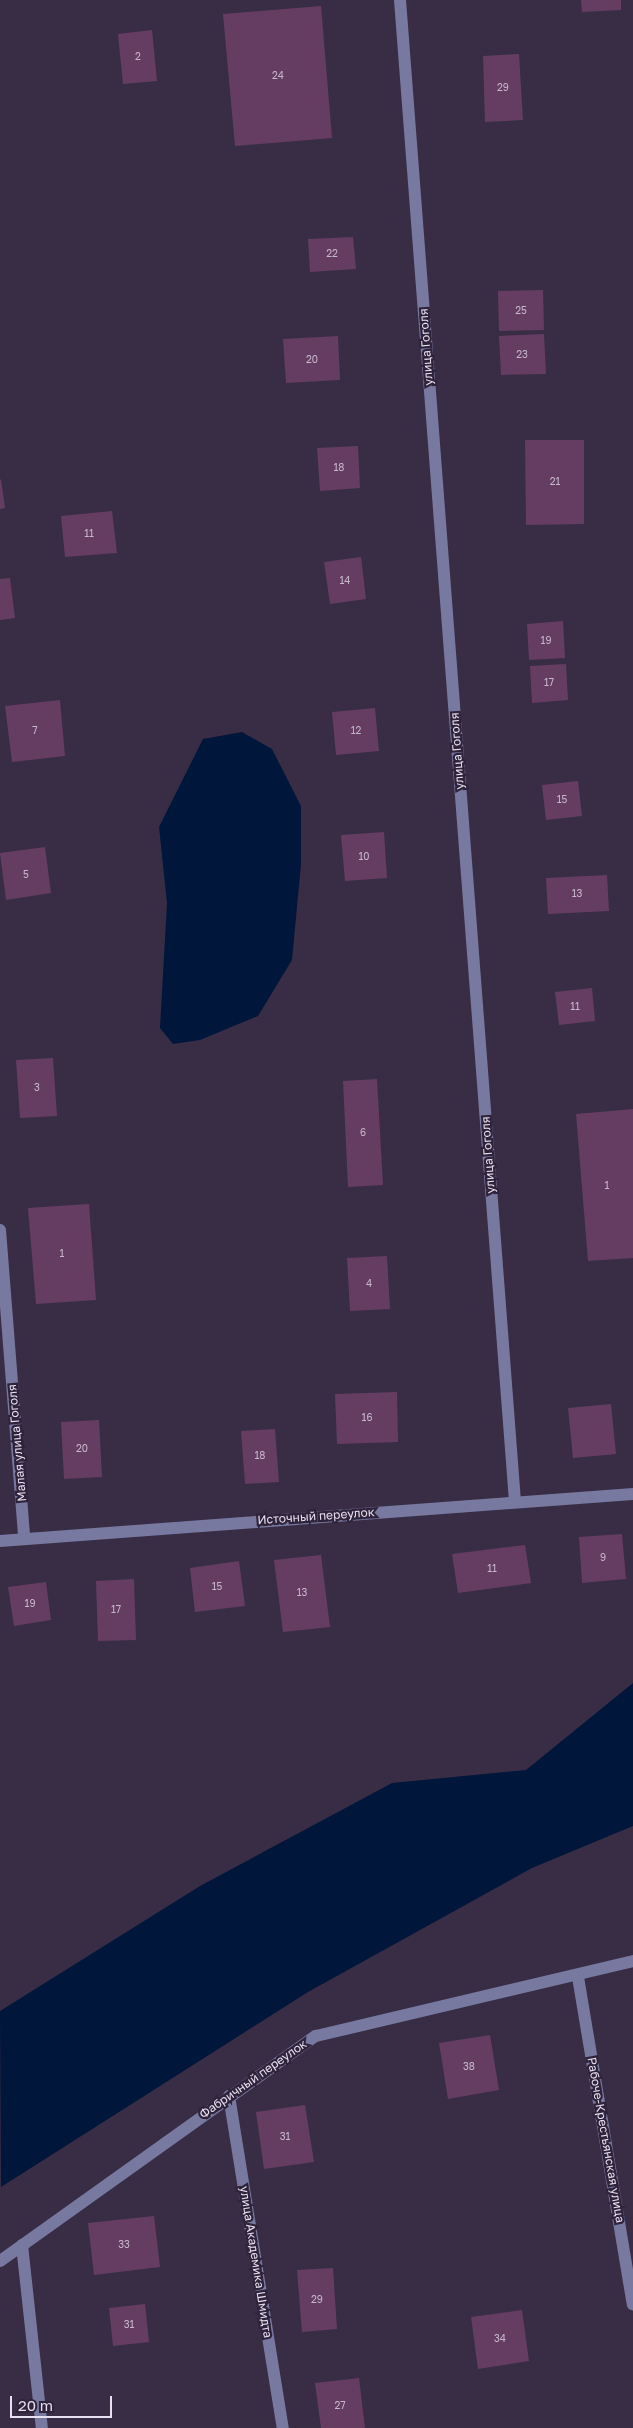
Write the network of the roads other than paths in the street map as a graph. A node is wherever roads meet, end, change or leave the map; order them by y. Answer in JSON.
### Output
{"nodes":[{"id":1,"x":400,"y":0,"type":"edge"},
{"id":2,"x":0,"y":1230,"type":"edge"},
{"id":3,"x":633,"y":1494,"type":"edge"},
{"id":4,"x":515,"y":1501,"type":"junction"},
{"id":5,"x":24,"y":1537,"type":"junction"},
{"id":6,"x":0,"y":1541,"type":"edge"},
{"id":7,"x":633,"y":1961,"type":"edge"},
{"id":8,"x":578,"y":1977,"type":"junction"},
{"id":9,"x":229,"y":2096,"type":"junction"},
{"id":10,"x":22,"y":2245,"type":"junction"},
{"id":11,"x":0,"y":2261,"type":"edge"},
{"id":12,"x":633,"y":2304,"type":"edge"},
{"id":13,"x":42,"y":2428,"type":"edge"},
{"id":14,"x":283,"y":2428,"type":"edge"}],
"edges":[{"from":1,"to":4,"type":"street","name":"улица Гоголя"},
{"from":2,"to":5,"type":"street","name":"Малая улица Гоголя"},
{"from":3,"to":4,"type":"street","name":"Источный переулок"},
{"from":4,"to":5,"type":"street","name":"Источный переулок"},
{"from":5,"to":6,"type":"street","name":"Источный переулок"},
{"from":7,"to":8,"type":"street","name":"Фабричный переулок"},
{"from":8,"to":9,"type":"street","name":"Фабричный переулок"},
{"from":8,"to":12,"type":"street","name":"Рабоче-Крестьянская улица"},
{"from":9,"to":10,"type":"street","name":"Фабричный переулок"},
{"from":9,"to":14,"type":"street","name":"улица Академика Шмидта"},
{"from":10,"to":11,"type":"street","name":"Фабричный переулок"},
{"from":10,"to":13,"type":"street"}]}
